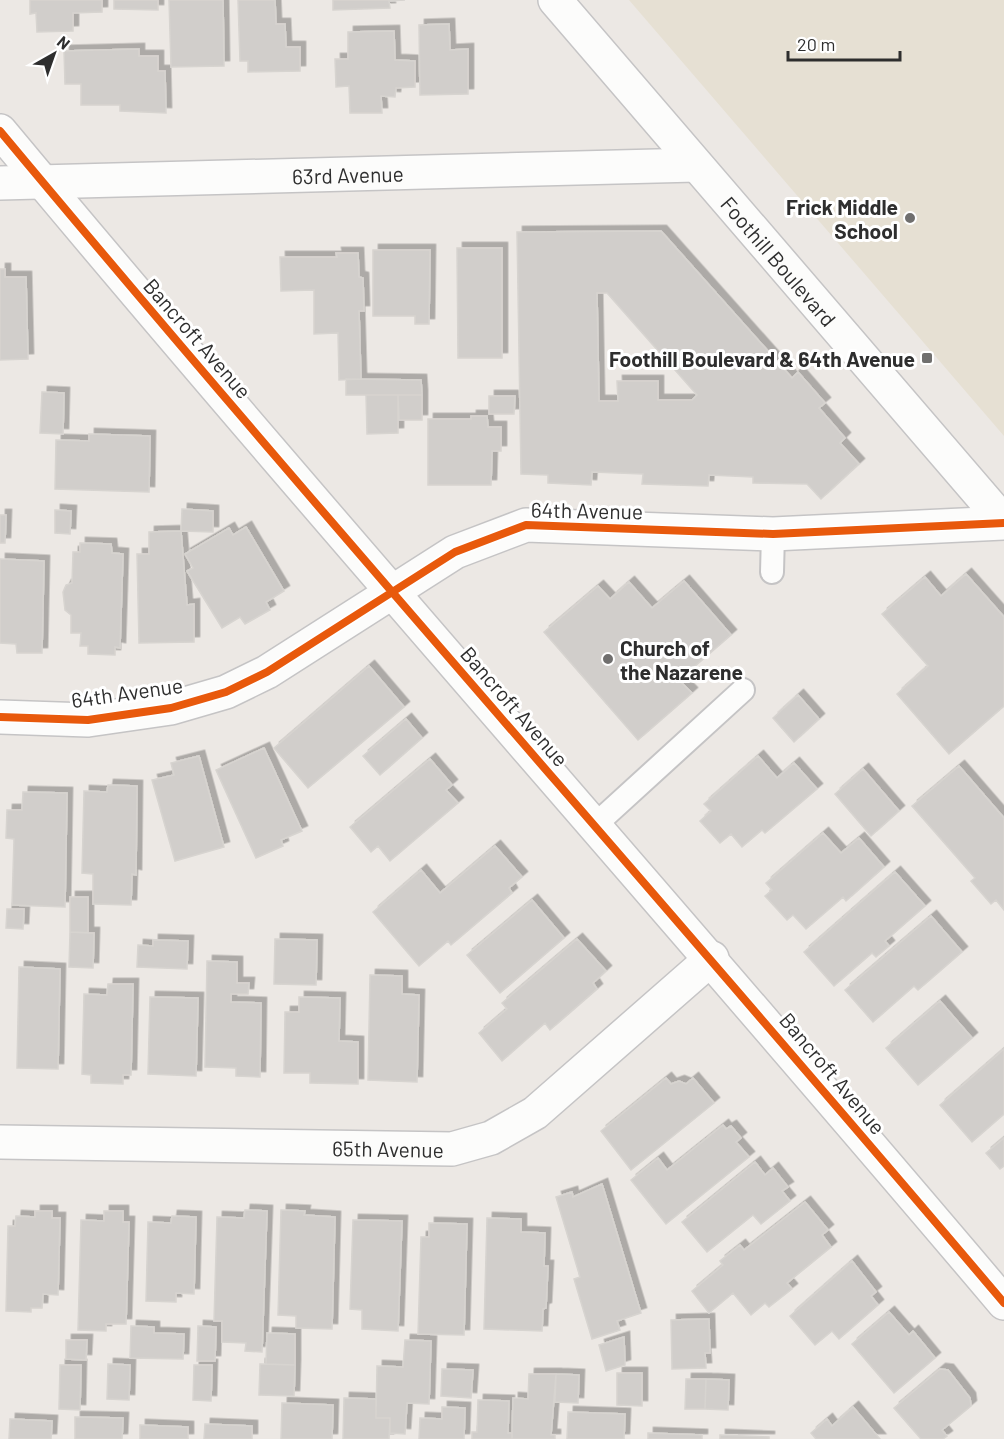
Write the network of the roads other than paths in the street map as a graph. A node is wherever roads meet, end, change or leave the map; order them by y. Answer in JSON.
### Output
{"nodes":[{"id":1,"x":555,"y":0,"type":"edge"},
{"id":2,"x":0,"y":131,"type":"edge"},
{"id":3,"x":696,"y":165,"type":"junction"},
{"id":4,"x":42,"y":182,"type":"junction"},
{"id":5,"x":0,"y":183,"type":"edge"},
{"id":6,"x":1004,"y":522,"type":"edge"},
{"id":7,"x":773,"y":534,"type":"junction"},
{"id":8,"x":772,"y":572,"type":"dead end"},
{"id":9,"x":392,"y":592,"type":"junction"},
{"id":10,"x":743,"y":690,"type":"dead end"},
{"id":11,"x":0,"y":717,"type":"edge"},
{"id":12,"x":595,"y":825,"type":"junction"},
{"id":13,"x":712,"y":958,"type":"junction"},
{"id":14,"x":0,"y":1142,"type":"edge"},
{"id":15,"x":1004,"y":1303,"type":"edge"}],
"edges":[{"from":1,"to":3,"type":"street","name":"Foothill Boulevard"},
{"from":2,"to":4,"type":"street","name":"Bancroft Avenue"},
{"from":3,"to":4,"type":"street","name":"63rd Avenue"},
{"from":3,"to":6,"type":"street","name":"Foothill Boulevard"},
{"from":4,"to":5,"type":"street","name":"63rd Avenue"},
{"from":4,"to":9,"type":"street","name":"Bancroft Avenue"},
{"from":6,"to":7,"type":"street","name":"64th Avenue"},
{"from":7,"to":8,"type":"lane"},
{"from":7,"to":9,"type":"street","name":"64th Avenue"},
{"from":9,"to":11,"type":"street","name":"64th Avenue"},
{"from":9,"to":12,"type":"street","name":"Bancroft Avenue"},
{"from":10,"to":12,"type":"lane"},
{"from":12,"to":13,"type":"street","name":"Bancroft Avenue"},
{"from":13,"to":14,"type":"street","name":"65th Avenue"},
{"from":13,"to":15,"type":"street","name":"Bancroft Avenue"}]}
